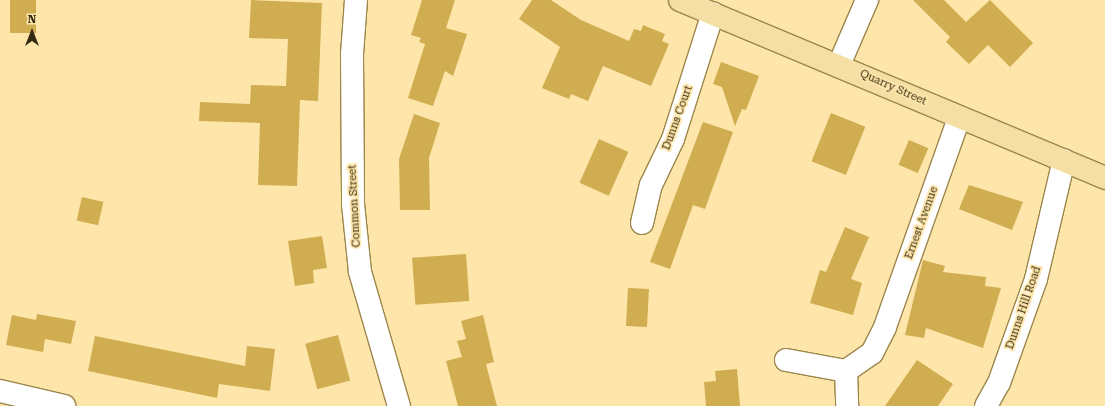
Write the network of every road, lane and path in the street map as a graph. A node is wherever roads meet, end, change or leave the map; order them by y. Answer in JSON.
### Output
{"nodes":[{"id":1,"x":356,"y":0,"type":"edge"},
{"id":2,"x":680,"y":0,"type":"edge"},
{"id":3,"x":867,"y":0,"type":"edge"},
{"id":4,"x":714,"y":13,"type":"junction"},
{"id":5,"x":839,"y":65,"type":"junction"},
{"id":6,"x":959,"y":118,"type":"junction"},
{"id":7,"x":1064,"y":160,"type":"junction"},
{"id":8,"x":1105,"y":178,"type":"edge"},
{"id":9,"x":642,"y":223,"type":"dead end"},
{"id":10,"x":786,"y":360,"type":"dead end"},
{"id":11,"x":846,"y":371,"type":"junction"},
{"id":12,"x":0,"y":391,"type":"edge"},
{"id":13,"x":64,"y":406,"type":"edge"},
{"id":14,"x":399,"y":406,"type":"edge"},
{"id":15,"x":847,"y":406,"type":"edge"},
{"id":16,"x":986,"y":406,"type":"edge"}],
"edges":[{"from":1,"to":14,"type":"street","name":"Common Street"},
{"from":2,"to":4,"type":"main road","name":"Quarry Street"},
{"from":3,"to":5,"type":"street"},
{"from":4,"to":5,"type":"main road","name":"Quarry Street"},
{"from":4,"to":9,"type":"street","name":"Dunns Court"},
{"from":5,"to":6,"type":"main road","name":"Quarry Street"},
{"from":6,"to":7,"type":"main road","name":"Quarry Street"},
{"from":6,"to":11,"type":"street","name":"Ernest Avenue"},
{"from":7,"to":8,"type":"main road","name":"Quarry Street"},
{"from":7,"to":16,"type":"street","name":"Dunns Hill Road"},
{"from":10,"to":11,"type":"street"},
{"from":11,"to":15,"type":"street"},
{"from":12,"to":13,"type":"street"}]}
